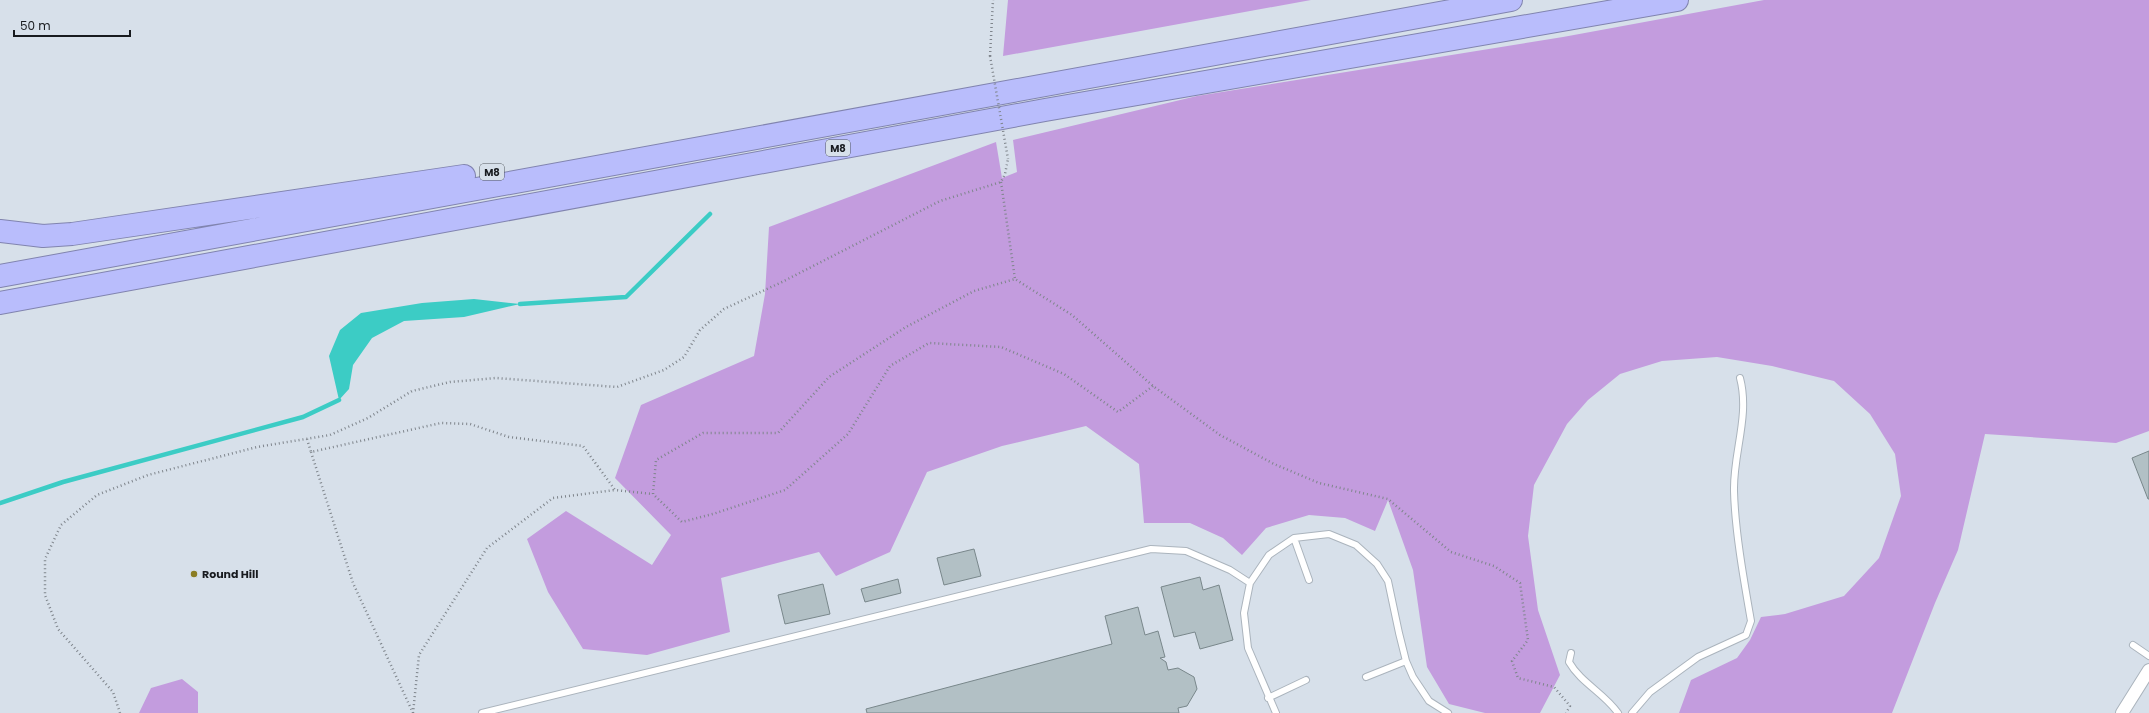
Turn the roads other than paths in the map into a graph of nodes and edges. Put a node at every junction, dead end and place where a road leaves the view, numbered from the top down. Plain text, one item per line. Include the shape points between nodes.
1 (1511, 0) edge
2 (1677, 0) edge
3 (982, 96) junction
4 (0, 231) edge
5 (0, 276) edge
6 (0, 303) edge
7 (1740, 378) dead end
8 (1294, 538) junction
9 (1309, 580) dead end
10 (1250, 583) junction
11 (2133, 645) dead end
12 (1570, 653) dead end
13 (2149, 656) edge
14 (1406, 661) junction
15 (2149, 670) edge
16 (1366, 676) dead end
17 (1306, 680) dead end
18 (1268, 698) junction
19 (482, 713) edge
20 (1276, 713) edge
21 (1448, 713) edge
22 (1618, 713) edge
23 (1632, 713) edge
24 (2122, 713) edge

1 - 3 highway, M8
2 - 6 highway, M8 via 1029,113
3 - 4 highway, M8 via 404,186 72,234 43,236
3 - 5 highway, M8
7 - 23 lane via 1743,410 1734,490 1751,621 1746,635 1698,657 1650,692
8 - 9 lane
8 - 10 lane via 1270,555
8 - 14 lane via 1329,534 1356,546 1377,564 1388,581
10 - 18 lane via 1244,613 1248,648
10 - 19 lane via 1230,570 1186,551 1151,549
11 - 13 lane
12 - 22 lane via 1569,662 1576,674
14 - 16 lane
14 - 21 lane via 1429,701
15 - 24 street
17 - 18 lane
18 - 20 lane

